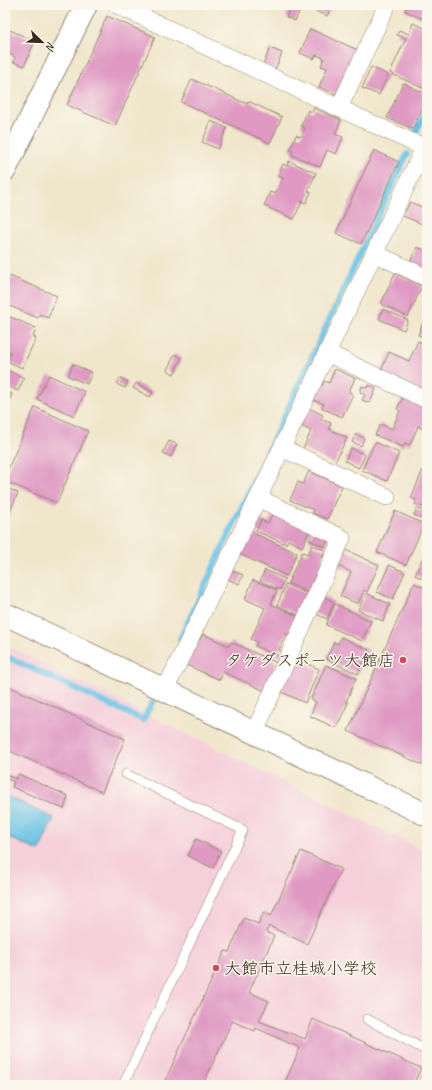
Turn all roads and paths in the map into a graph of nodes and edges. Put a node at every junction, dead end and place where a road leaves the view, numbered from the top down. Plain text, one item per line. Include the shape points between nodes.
1 (86, 5) edge
2 (117, 5) edge
3 (387, 5) edge
4 (339, 108) junction
5 (426, 146) edge
6 (5, 170) edge
7 (374, 253) junction
8 (427, 278) edge
9 (327, 353) junction
10 (422, 398) dead end
11 (282, 448) junction
12 (388, 497) dead end
13 (258, 498) junction
14 (7, 619) edge
15 (165, 690) junction
16 (254, 733) junction
17 (126, 774) dead end
18 (427, 815) edge
19 (367, 1019) dead end
20 (427, 1051) edge
21 (427, 1074) edge
22 (123, 1085) edge
23 (422, 1085) edge

1 - 6 street
2 - 4 street
3 - 4 street
4 - 5 street
5 - 7 street
7 - 8 street
7 - 9 street
9 - 10 street
9 - 11 street
11 - 12 street
11 - 13 street
13 - 15 street
13 - 16 street via 342,538
14 - 15 street
15 - 16 street
16 - 18 street
17 - 22 lane via 243,830
19 - 20 lane
21 - 23 lane

